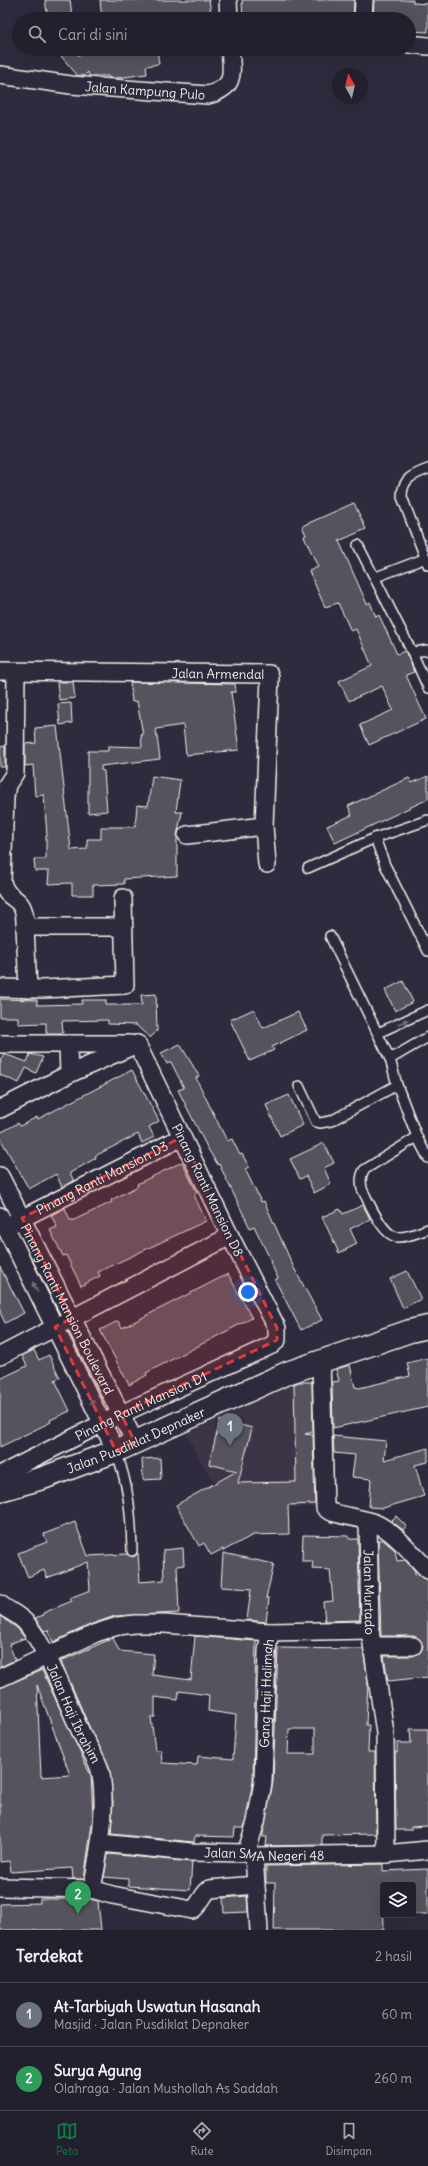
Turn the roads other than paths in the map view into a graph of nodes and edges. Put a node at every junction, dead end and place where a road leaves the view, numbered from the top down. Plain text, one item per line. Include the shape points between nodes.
1 (228, 0) edge
2 (364, 0) edge
3 (229, 12) edge
4 (363, 12) edge
5 (416, 45) edge
6 (428, 46) edge
7 (231, 56) edge
8 (0, 75) edge
9 (428, 469) edge
10 (358, 545) dead end
11 (427, 561) edge
12 (376, 577) junction
13 (428, 650) edge
14 (412, 652) junction
15 (8, 671) edge
16 (428, 688) edge
17 (428, 820) edge
18 (264, 826) junction
19 (187, 835) dead end
20 (375, 838) junction
21 (267, 864) dead end
22 (308, 868) dead end
23 (123, 898) dead end
24 (25, 927) junction
25 (123, 927) junction
26 (330, 936) dead end
27 (428, 951) edge
28 (0, 988) edge
29 (28, 989) junction
30 (428, 1010) edge
31 (378, 1033) junction
32 (428, 1037) edge
33 (0, 1044) edge
34 (68, 1044) junction
35 (137, 1044) junction
36 (390, 1059) junction
37 (69, 1074) junction
38 (397, 1085) junction
39 (299, 1086) dead end
40 (0, 1108) edge
41 (182, 1137) junction
42 (417, 1137) junction
43 (428, 1158) edge
44 (0, 1176) edge
45 (22, 1218) junction
46 (2, 1224) edge
47 (428, 1229) edge
48 (230, 1236) junction
49 (72, 1318) junction
50 (55, 1327) junction
51 (428, 1327) edge
52 (278, 1336) joint
53 (0, 1356) edge
54 (321, 1362) junction
55 (121, 1414) junction
56 (102, 1423) junction
57 (136, 1442) junction
58 (116, 1451) junction
59 (0, 1475) edge
60 (0, 1490) edge
61 (368, 1520) junction
62 (132, 1551) dead end
63 (428, 1570) edge
64 (0, 1604) edge
65 (270, 1632) junction
66 (372, 1638) junction
67 (413, 1646) dead end
68 (47, 1656) junction
69 (0, 1678) edge
70 (101, 1843) junction
71 (428, 1850) edge
72 (250, 1854) junction
73 (386, 1854) junction
74 (255, 1885) junction
75 (0, 1887) edge
76 (92, 1889) junction
77 (259, 1930) edge

1 - 3 street
2 - 4 street
5 - 6 street
7 - 8 street, Jalan Kampung Pulo via 232,75 229,83 224,89 208,95 71,85
9 - 11 lane via 408,479 402,487 402,497
10 - 12 lane
11 - 12 lane
12 - 14 lane
13 - 14 lane
14 - 16 lane
15 - 18 street, Jalan Armendal via 269,674
15 - 24 street via 15,773 7,786 5,797 2,882 4,890 21,902 25,913
17 - 20 lane
18 - 19 street
18 - 21 street, Jalan Armendal
20 - 22 lane
20 - 27 lane via 384,865
23 - 25 street
24 - 25 street
24 - 29 street
25 - 29 street via 125,986
26 - 31 lane
28 - 29 street
31 -> 30 lane
31 - 36 lane
32 - 36 lane
33 - 34 street
34 - 35 street
34 - 37 street
35 - 37 street
35 - 41 street, Pinang Ranti Mansion D8
36 - 38 lane
37 - 40 street
38 - 39 lane via 331,1121 320,1124 316,1122
38 - 42 lane
41 - 45 street, Pinang Ranti Mansion D3
41 - 48 street, Pinang Ranti Mansion D8
42 - 43 lane
42 - 47 lane via 364,1170 361,1183 385,1230 391,1235 406,1236
44 - 45 street, Pinang Ranti Mansion Boulevard
45 - 46 street, Pinang Ranti Mansion D3
45 - 49 street, Pinang Ranti Mansion Boulevard
50 -> 46 street, Pinang Ranti Mansion Boulevard
48 - 49 street
48 - 52 street, Pinang Ranti Mansion D8 via 277,1328
49 - 50 street
49 - 55 street, Pinang Ranti Mansion Boulevard
50 - 53 street
56 -> 50 street, Pinang Ranti Mansion Boulevard
51 - 54 street, Jalan Pusdiklat Depnaker
52 - 55 street, Pinang Ranti Mansion D1 via 272,1345
54 - 57 street, Jalan Pusdiklat Depnaker via 287,1373
54 - 61 street via 325,1508 330,1513
55 - 56 street, Pinang Ranti Mansion D1
55 - 57 street, Pinang Ranti Mansion Boulevard
56 - 58 street, Pinang Ranti Mansion Boulevard
56 - 59 street, Pinang Ranti Mansion D1
57 - 58 street, Jalan Pusdiklat Depnaker
58 - 60 street, Jalan Pusdiklat Depnaker via 43,1478
58 - 62 lane via 126,1478
61 - 63 street via 387,1532
61 - 66 street, Jalan Murtado
64 - 68 street, Jalan Haji Ibrahim via 26,1622
65 - 66 street, Gang Haji Halimah
65 - 68 street via 135,1624 96,1633
65 - 72 street, Gang Haji Halimah via 267,1651 263,1782
66 - 67 street, Gang Haji Halimah
66 - 73 street, Jalan Murtado via 385,1733
68 - 69 street
68 - 70 street, Jalan Haji Ibrahim via 101,1772
70 - 72 street, Jalan SMA Negeri 48 via 190,1852
70 - 76 street, Jalan Haji Ibrahim
71 - 73 street, Jalan SMA Negeri 48
72 - 73 street, Jalan SMA Negeri 48
72 - 74 street, Gang Haji Halimah
74 - 76 street via 210,1889 192,1910
74 - 77 street, Gang Haji Halimah
75 - 76 street

